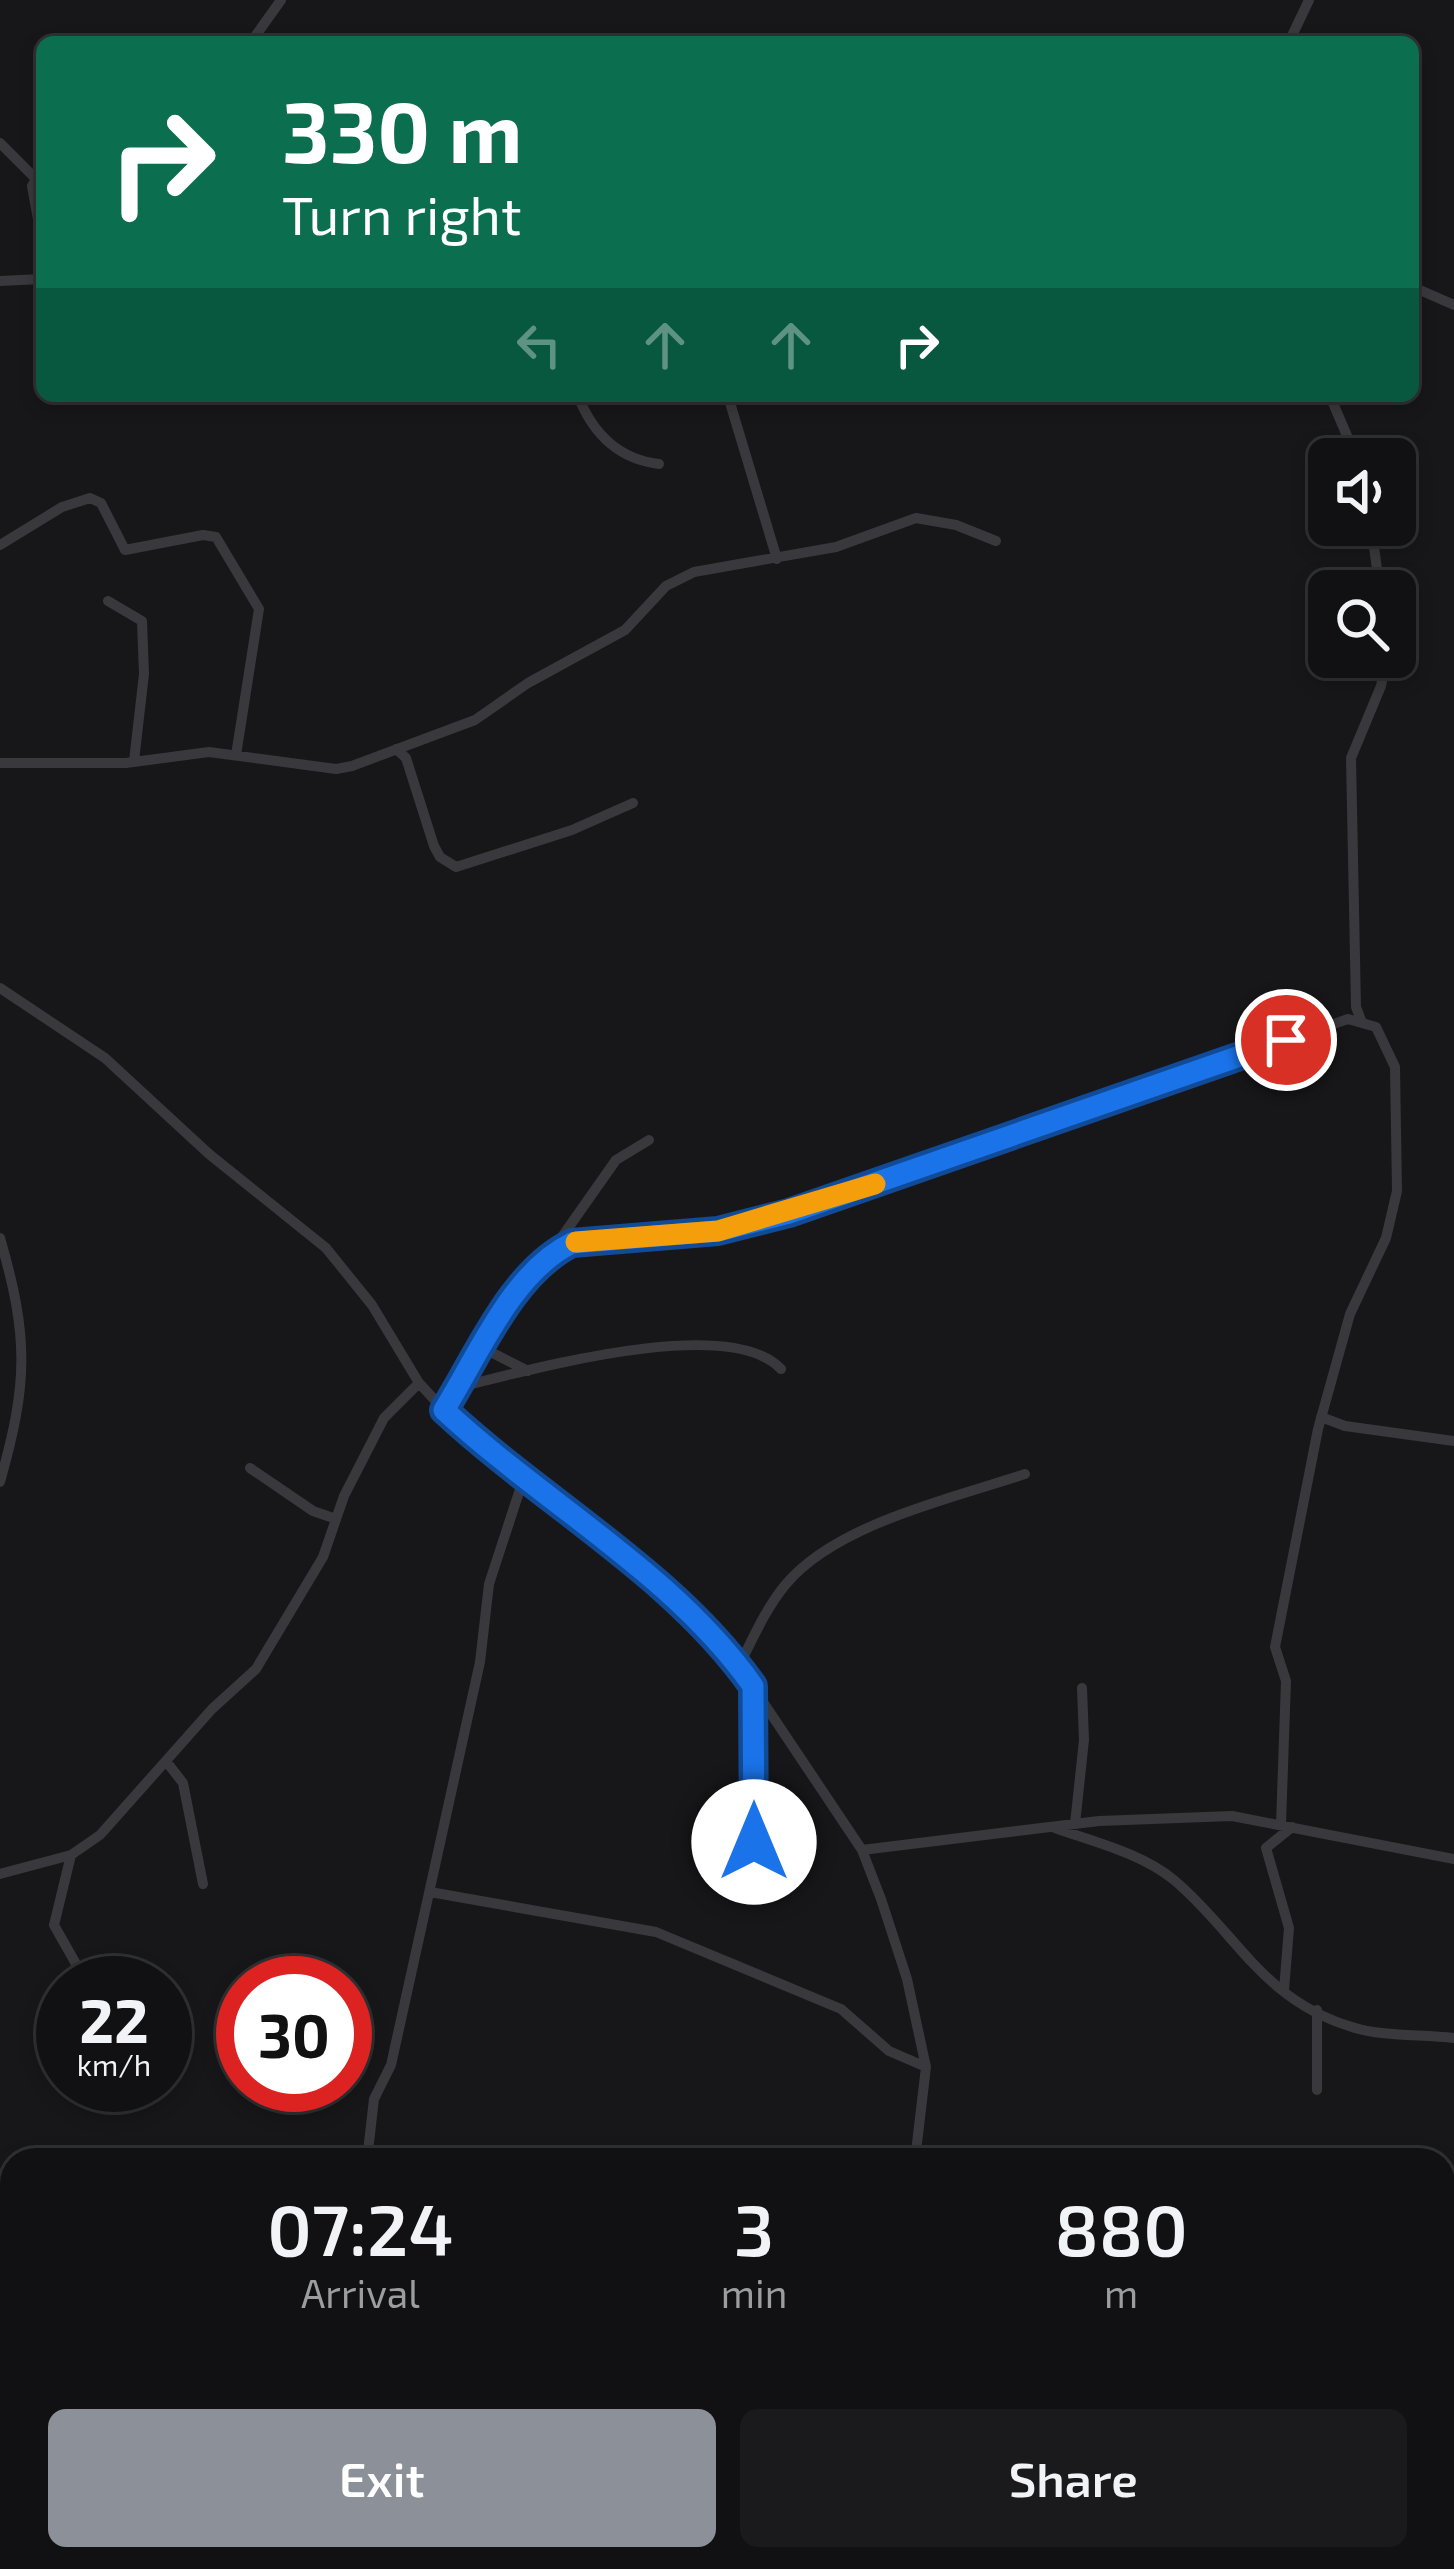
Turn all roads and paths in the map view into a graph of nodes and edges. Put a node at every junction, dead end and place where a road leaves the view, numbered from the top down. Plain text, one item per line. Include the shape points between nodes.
1 (281, 0) edge
2 (1309, 0) edge
3 (255, 36) edge
4 (1292, 36) edge
5 (0, 143) edge
6 (36, 172) edge
7 (36, 279) edge
8 (0, 280) edge
9 (1419, 289) edge
10 (1454, 305) edge
11 (581, 402) edge
12 (730, 402) edge
13 (1333, 402) edge
14 (1348, 438) edge
15 (659, 464) dead end
16 (996, 541) dead end
17 (0, 545) edge
18 (777, 559) junction
19 (108, 601) dead end
20 (1380, 678) edge
21 (396, 749) junction
22 (236, 755) junction
23 (134, 761) junction
24 (0, 764) edge
25 (633, 803) dead end
26 (0, 988) edge
27 (1361, 1020) junction
28 (649, 1141) dead end
29 (0, 1238) edge
30 (550, 1253) junction
31 (483, 1348) junction
32 (781, 1369) dead end
33 (528, 1370) junction
34 (419, 1383) junction
35 (459, 1387) junction
36 (444, 1410) junction
37 (1321, 1417) junction
38 (1454, 1441) edge
39 (250, 1468) dead end
40 (1024, 1474) dead end
41 (523, 1480) junction
42 (0, 1483) edge
43 (336, 1519) junction
44 (739, 1666) junction
45 (753, 1686) junction
46 (1082, 1688) dead end
47 (166, 1761) junction
48 (1075, 1824) junction
49 (1287, 1825) junction
50 (1052, 1826) junction
51 (754, 1842) dead end
52 (862, 1850) junction
53 (70, 1855) junction
54 (1454, 1859) edge
55 (0, 1874) edge
56 (203, 1884) dead end
57 (430, 1892) junction
58 (72, 1956) edge
59 (1284, 1990) junction
60 (1317, 2010) junction
61 (1454, 2038) edge
62 (926, 2067) junction
63 (1317, 2090) dead end
64 (369, 2148) edge
65 (916, 2148) edge

1 - 3 street
2 - 4 street
5 - 6 street
7 - 8 street
9 - 10 street
11 - 15 street via 625,457
12 - 18 street
13 - 14 street
16 - 18 street via 916,518 879,536
17 - 22 street via 90,498 104,508 125,550 216,537 259,609
18 - 21 street via 678,578 625,630 475,720
19 - 23 street via 142,621
20 - 27 street via 1352,758
21 - 22 street via 336,769
21 - 25 street via 440,857 456,867
22 - 23 street
23 - 24 street
26 - 34 street via 105,1058 326,1248
27 - 30 street via 789,1213 718,1231 590,1240
27 - 37 street via 1376,1027 1395,1067 1397,1191
28 - 30 street via 616,1160
29 - 42 street via 24,1361 22,1403
30 - 31 street
31 - 33 street
31 - 35 street
32 - 33 street via 758,1353 673,1347
33 - 35 street
34 - 36 street
34 - 43 street via 384,1418
35 - 36 street
36 - 41 street
37 - 38 street
37 - 49 street via 1275,1647 1286,1682
39 - 43 street
40 - 44 street via 898,1516 808,1564 786,1584
41 - 44 street via 699,1618
41 - 57 street via 490,1584
43 - 47 street via 271,1652
44 - 45 street
45 - 51 street
45 - 52 street
46 - 48 street
47 - 53 street via 100,1835
47 - 56 street via 183,1784
48 - 49 street via 1232,1816
48 - 50 street
49 - 54 street
49 - 59 street via 1266,1848 1288,1928
50 - 52 street
50 - 59 street via 1174,1880 1240,1955
52 - 62 street via 907,1979
53 - 55 street
53 - 58 street via 54,1925
57 - 62 street via 656,1932 841,2009 890,2051
57 - 64 street via 391,2065 374,2099
59 - 60 street
60 - 61 street via 1354,2028
60 - 63 street
62 - 65 street

